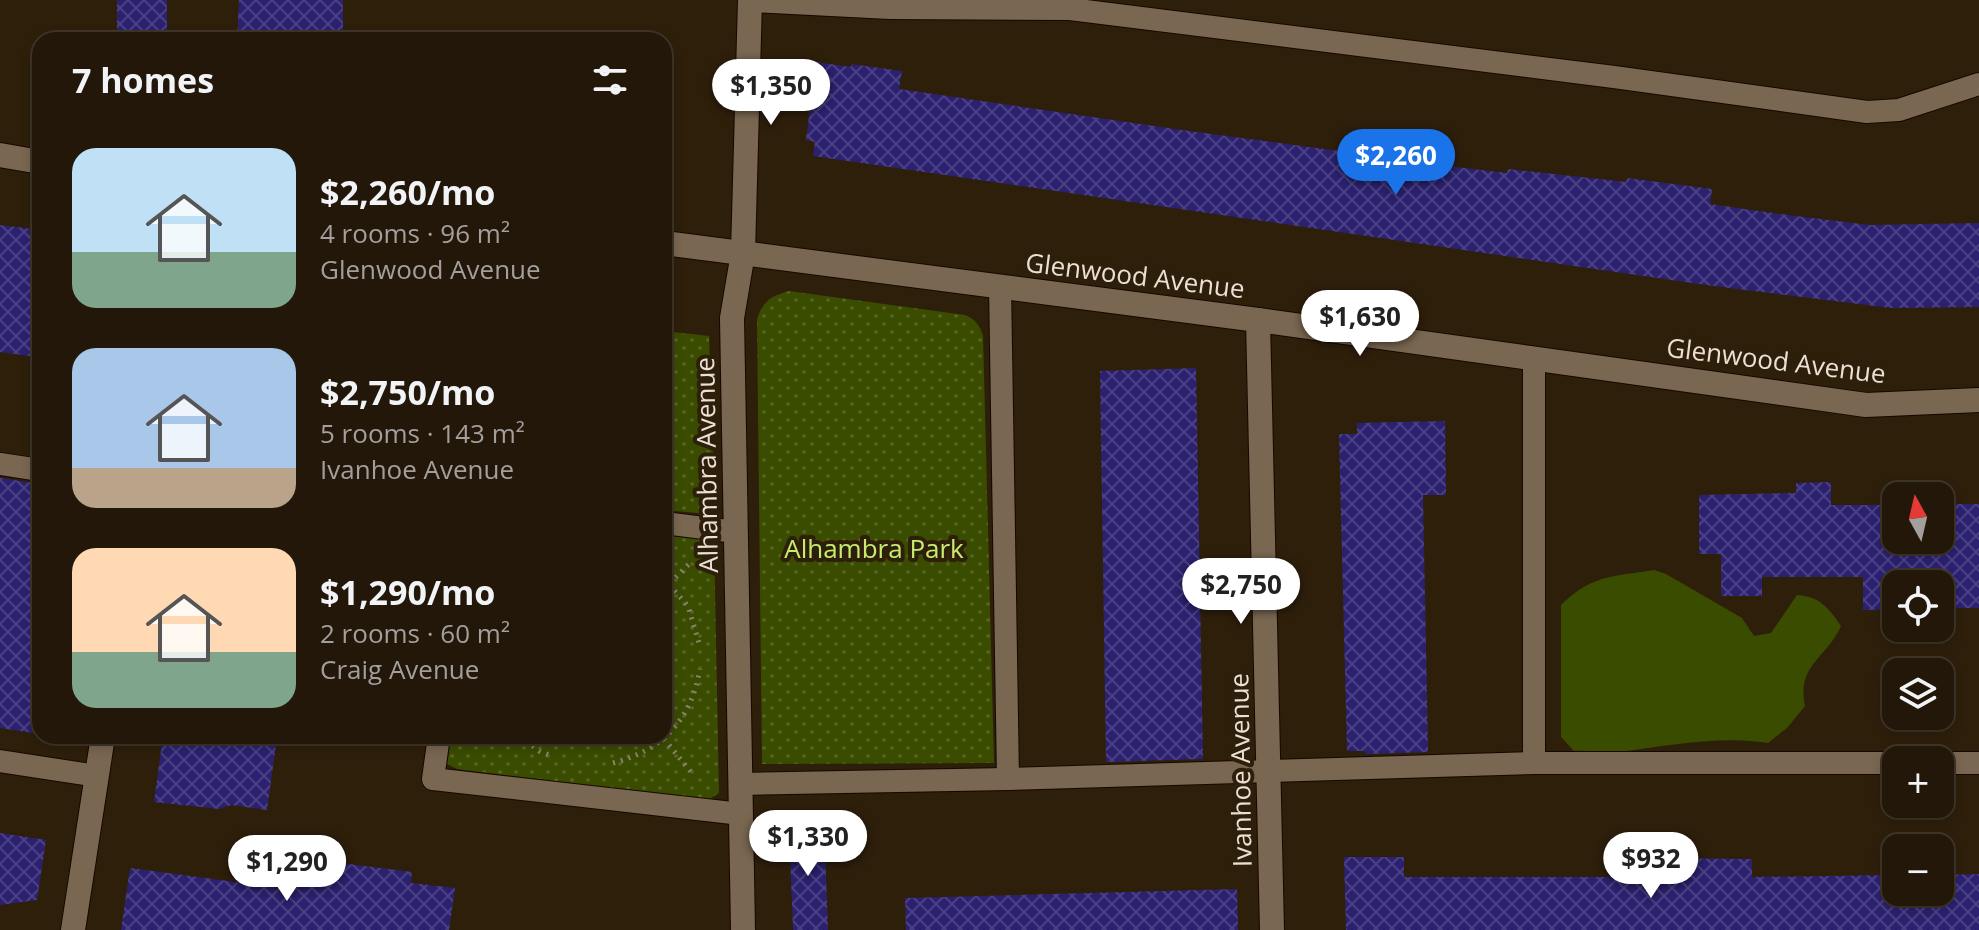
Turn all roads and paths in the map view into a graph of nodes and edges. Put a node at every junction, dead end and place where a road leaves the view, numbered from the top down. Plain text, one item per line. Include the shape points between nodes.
1 (750, 0) edge
2 (1979, 84) edge
3 (0, 155) edge
4 (32, 161) edge
5 (672, 244) edge
6 (743, 253) junction
7 (1000, 286) junction
8 (1258, 320) junction
9 (1534, 358) junction
10 (1979, 400) edge
11 (0, 464) edge
12 (32, 469) edge
13 (672, 524) edge
14 (736, 532) junction
15 (672, 588) edge
16 (700, 648) dead end
17 (701, 663) dead end
18 (672, 730) edge
19 (102, 744) edge
20 (438, 744) edge
21 (530, 744) edge
22 (656, 744) edge
23 (560, 760) dead end
24 (0, 761) edge
25 (1534, 763) junction
26 (1882, 763) edge
27 (1954, 763) edge
28 (1979, 763) edge
29 (603, 765) dead end
30 (1269, 771) junction
31 (97, 776) junction
32 (1008, 779) junction
33 (740, 784) junction
34 (741, 814) junction
35 (73, 930) edge
36 (743, 930) edge
37 (1272, 930) edge

1 - 2 lane via 890,8 1070,9 1867,112 1899,110
1 - 6 street, Alhambra Avenue
3 - 4 street
5 - 6 street, Glenwood Avenue
6 - 7 street, Glenwood Avenue
6 - 14 street, Alhambra Avenue via 732,318
7 - 8 street, Glenwood Avenue
7 - 32 lane
8 - 9 street, Glenwood Avenue
8 - 30 street, Ivanhoe Avenue
9 - 10 street, Glenwood Avenue via 1866,405
9 - 25 lane
11 - 12 lane
13 - 14 lane
14 - 33 street, Alhambra Avenue
15 - 16 path via 688,606
17 - 18 path via 696,691
19 - 31 street
20 - 34 lane via 433,779
21 - 23 path
22 - 29 path via 636,757
24 - 31 lane
25 - 26 lane
25 - 30 lane
27 - 28 lane
30 - 32 lane
30 - 37 street, Ivanhoe Avenue
31 - 35 street
32 - 33 lane
33 - 34 street, Alhambra Avenue
34 - 36 street, Alhambra Avenue

